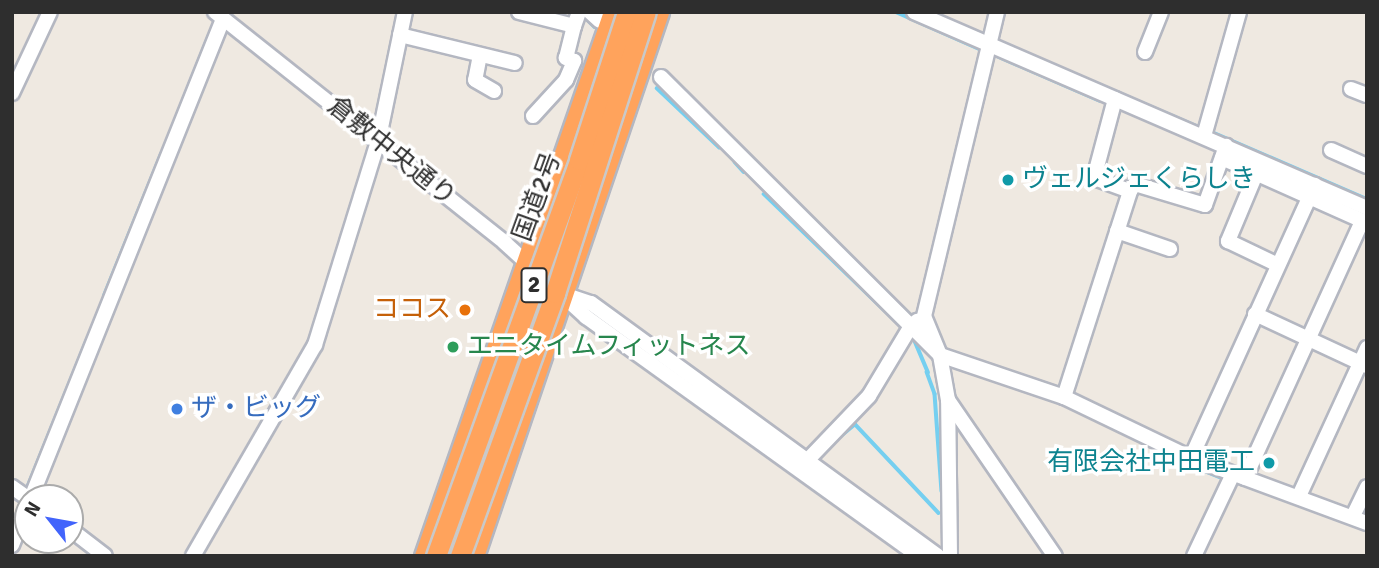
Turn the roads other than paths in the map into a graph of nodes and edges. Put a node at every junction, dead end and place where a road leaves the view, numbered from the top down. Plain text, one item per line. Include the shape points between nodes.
1 (50, 12) edge
2 (405, 12) edge
3 (519, 12) edge
4 (626, 12) edge
5 (646, 12) edge
6 (659, 12) edge
7 (914, 12) edge
8 (997, 12) edge
9 (1161, 12) edge
10 (1239, 12) edge
11 (217, 14) edge
12 (601, 15) edge
13 (577, 17) edge
14 (400, 35) junction
15 (990, 45) junction
16 (1145, 52) dead end
17 (480, 54) junction
18 (515, 63) dead end
19 (661, 77) dead end
20 (1351, 89) dead end
21 (494, 91) dead end
22 (12, 93) edge
23 (1367, 95) edge
24 (1113, 103) junction
25 (533, 116) dead end
26 (1204, 136) junction
27 (378, 142) junction
28 (1331, 150) dead end
29 (1224, 152) junction
30 (1367, 166) edge
31 (1256, 174) junction
32 (1130, 191) junction
33 (1312, 191) junction
34 (1365, 217) edge
35 (1117, 231) junction
36 (1170, 249) dead end
37 (529, 263) junction
38 (1278, 265) junction
39 (565, 294) junction
40 (1255, 314) junction
41 (924, 316) junction
42 (911, 326) junction
43 (1308, 339) junction
44 (1367, 348) edge
45 (940, 355) junction
46 (1363, 364) edge
47 (1064, 397) junction
48 (948, 400) junction
49 (1191, 458) junction
50 (803, 465) junction
51 (1239, 476) junction
52 (26, 484) edge
53 (1367, 487) edge
54 (1299, 496) junction
55 (1360, 519) edge
56 (84, 540) edge
57 (105, 556) edge
58 (193, 556) edge
59 (424, 556) edge
60 (436, 556) edge
61 (460, 556) edge
62 (474, 556) edge
63 (918, 556) edge
64 (938, 556) edge
65 (950, 556) edge
66 (1055, 556) edge
67 (1194, 556) edge

1 - 22 street
2 - 14 street
3 - 13 street
4 - 60 highway, 国道2号 / 2, bridge via 579,160
5 - 61 highway, 国道2号 / 2, bridge via 555,293
6 - 39 highway
7 - 15 street
8 - 15 street
9 - 16 street
10 - 26 street
11 - 27 street, 倉敷中央通り
11 - 52 street
12 - 37 highway
13 - 25 street via 566,58 574,61 566,80
14 - 17 street
14 - 27 street
15 - 24 street
15 - 41 street
17 - 18 street
17 - 21 street via 475,80
19 - 42 street
20 - 23 street
24 - 26 street
24 - 32 street via 1094,178
26 - 29 street
27 - 37 street, 倉敷中央通り
27 - 58 street via 315,345
28 - 30 street
29 - 31 street
29 - 32 street via 1205,205 1135,184
29 - 33 street
31 - 33 street
31 - 38 street via 1228,241
32 - 35 street
33 - 34 street
33 - 38 street
34 - 43 street
35 - 36 street
35 - 47 street
37 - 39 street, 倉敷中央通り
37 - 59 highway
38 - 40 street
39 - 50 street, 倉敷中央通り via 586,317
39 - 62 highway
40 - 43 street
40 - 49 street
41 - 42 street
41 - 45 street
42 - 45 street
42 - 50 street via 869,396
43 - 46 street
43 - 51 street
44 - 46 street
45 - 47 street
45 - 48 street
46 - 54 street
47 - 49 street
48 - 65 street
48 - 66 street
49 - 51 street
50 - 63 street
50 - 64 street
51 - 54 street
51 - 67 street
53 - 55 street
54 - 55 street
56 - 57 street

